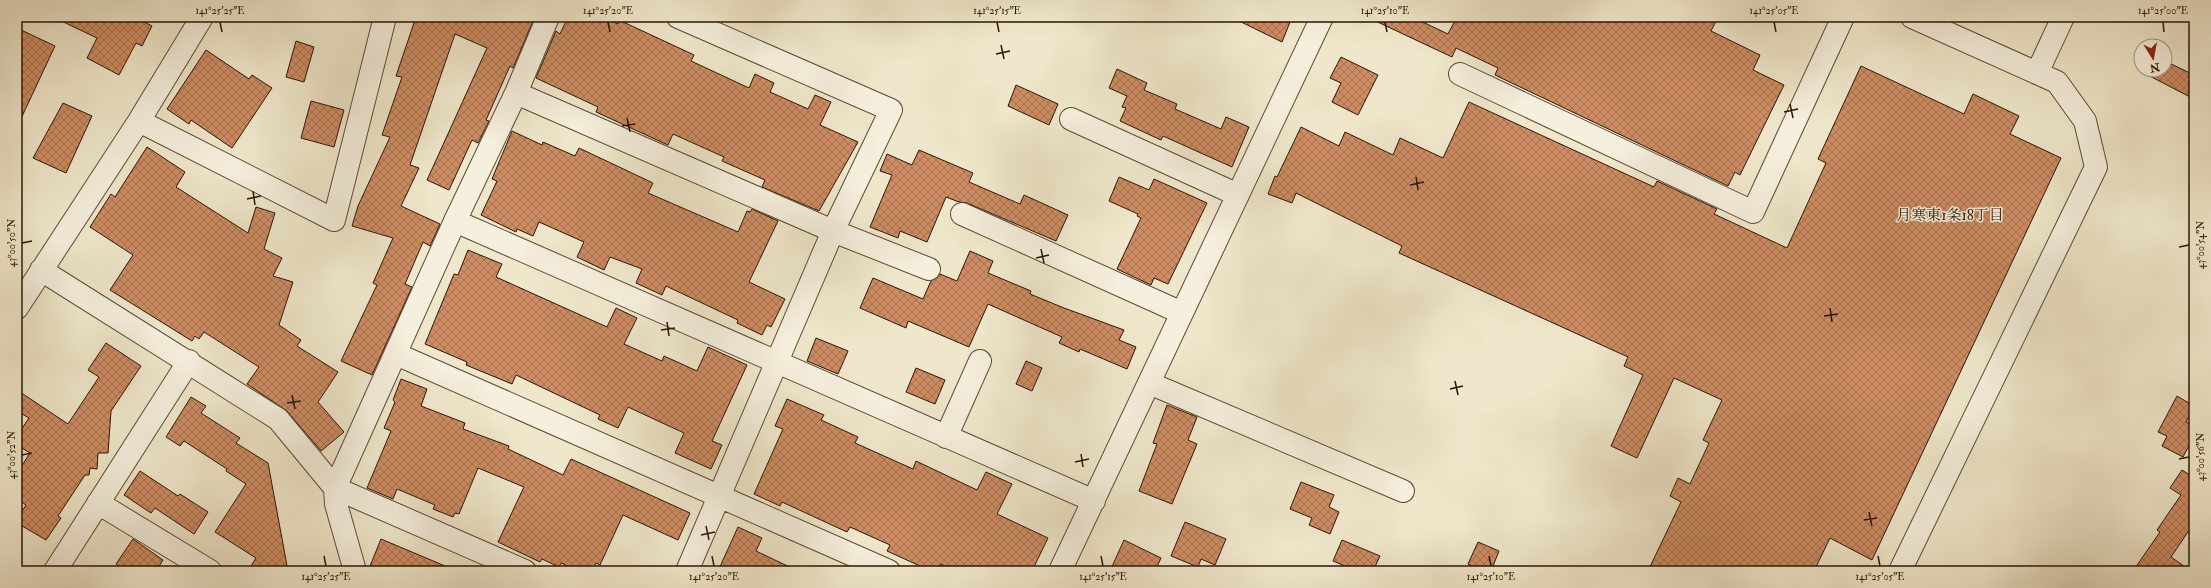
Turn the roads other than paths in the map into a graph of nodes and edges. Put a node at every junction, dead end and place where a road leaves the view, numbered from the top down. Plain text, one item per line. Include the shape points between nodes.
1 (202, 17) edge
2 (385, 17) edge
3 (548, 17) edge
4 (678, 17) edge
5 (1322, 17) edge
6 (1842, 17) edge
7 (1912, 17) edge
8 (2063, 17) edge
9 (2037, 73) junction
10 (1460, 74) dead end
11 (516, 93) junction
12 (1071, 119) dead end
13 (139, 121) junction
14 (1238, 194) junction
15 (962, 214) dead end
16 (456, 221) junction
17 (832, 231) junction
18 (41, 270) junction
19 (929, 270) dead end
20 (17, 308) edge
21 (1182, 313) junction
22 (396, 354) junction
23 (980, 361) dead end
24 (189, 362) junction
25 (775, 363) junction
26 (1149, 383) junction
27 (946, 437) junction
28 (335, 488) junction
29 (1403, 491) dead end
30 (719, 495) junction
31 (1094, 501) junction
32 (98, 503) junction
33 (1068, 568) edge
34 (54, 571) edge
35 (210, 571) edge
36 (355, 571) edge
37 (525, 571) edge
38 (687, 571) edge
39 (889, 571) edge
40 (1900, 571) edge

1 - 13 street
2 - 13 street via 334,220
3 - 11 street
4 - 17 street via 891,110
5 - 14 street
6 - 10 street via 1753,212
7 - 9 street
8 - 9 street
9 - 40 street via 2057,82 2085,121 2096,167
11 - 16 street
11 - 17 street
12 - 14 street
13 - 18 street
14 - 21 street
15 - 21 street
16 - 22 street
16 - 25 street
17 - 19 street
17 - 25 street
18 - 20 street
18 - 24 street
21 - 26 street
22 - 28 street
22 - 30 street
23 - 27 street
24 - 28 street via 278,419
24 - 32 street
25 - 27 street
25 - 30 street
26 - 29 street
26 - 31 street
27 - 31 street
28 - 36 street via 336,504
28 - 37 street
30 - 38 street
30 - 39 street
31 - 33 street
32 - 34 street
32 - 35 street

